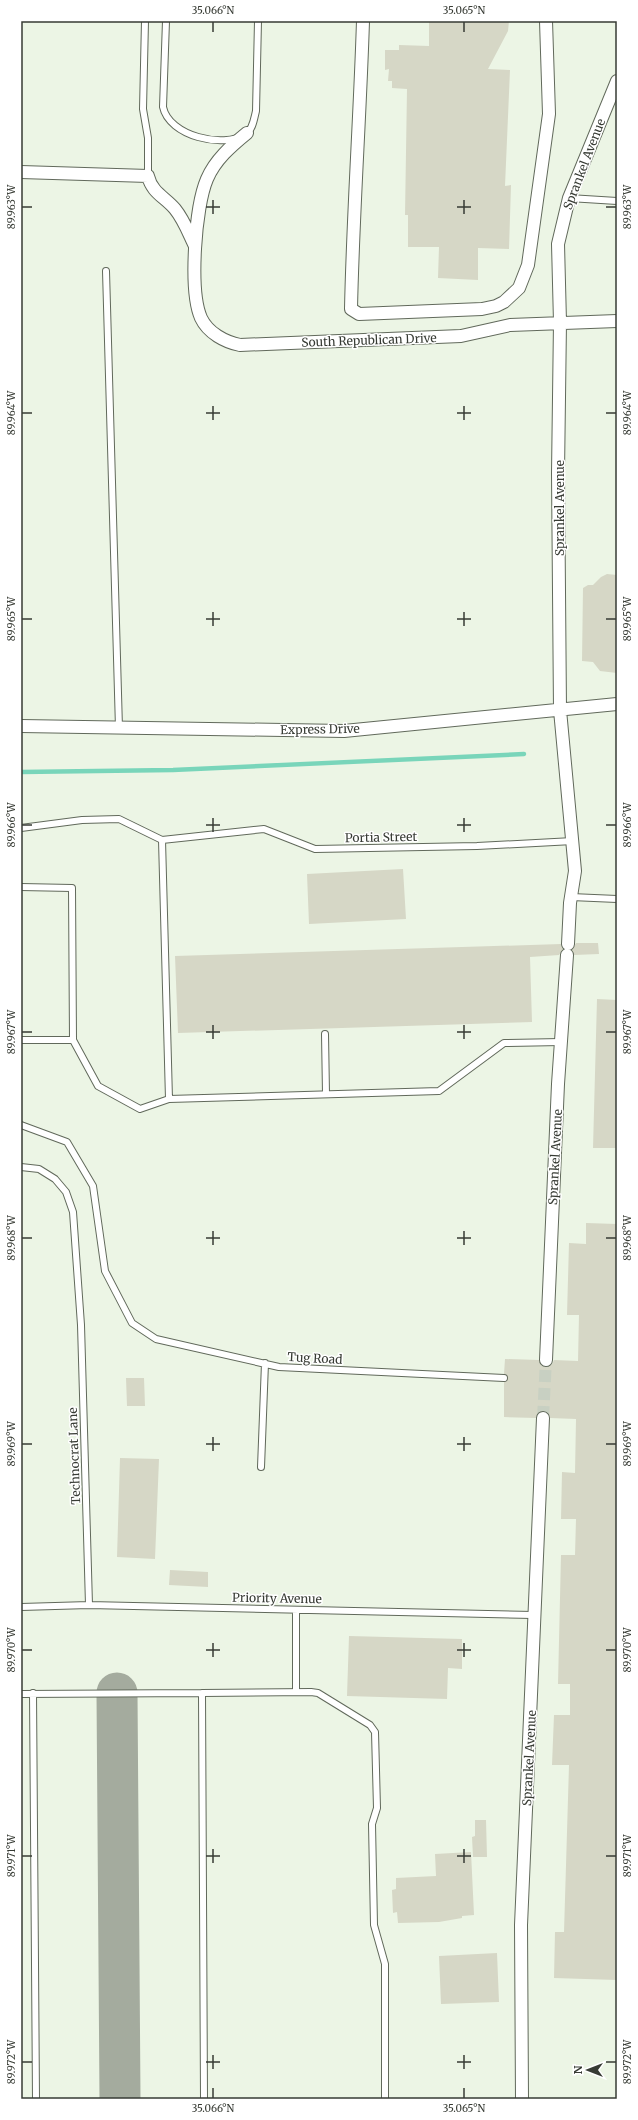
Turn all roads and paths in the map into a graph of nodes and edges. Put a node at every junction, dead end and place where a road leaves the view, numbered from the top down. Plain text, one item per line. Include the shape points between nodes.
1 (145, 21) edge
2 (166, 21) edge
3 (258, 21) edge
4 (363, 21) edge
5 (546, 21) edge
6 (617, 81) edge
7 (247, 133) junction
8 (21, 172) edge
9 (148, 176) junction
10 (569, 198) junction
11 (617, 201) edge
12 (195, 247) junction
13 (106, 271) dead end
14 (617, 321) edge
15 (560, 322) junction
16 (617, 704) edge
17 (560, 710) junction
18 (21, 726) edge
19 (119, 728) junction
20 (21, 828) edge
21 (162, 840) junction
22 (573, 841) junction
23 (21, 887) edge
24 (571, 897) junction
25 (617, 899) edge
26 (325, 1034) dead end
27 (21, 1040) edge
28 (73, 1040) junction
29 (561, 1042) junction
30 (326, 1094) junction
31 (169, 1099) junction
32 (21, 1125) edge
33 (21, 1167) edge
34 (546, 1360) tunnel mouth
35 (265, 1363) junction
36 (504, 1378) dead end
37 (543, 1418) tunnel mouth
38 (261, 1467) dead end
39 (89, 1605) junction
40 (21, 1607) edge
41 (296, 1610) junction
42 (534, 1615) junction
43 (296, 1692) junction
44 (33, 1693) junction
45 (202, 1693) junction
46 (21, 1694) edge
47 (36, 2099) edge
48 (204, 2099) edge
49 (385, 2099) edge
50 (522, 2099) edge

1 - 9 lane via 143,109 148,138
2 - 7 lane via 163,107 165,114 183,131 206,139 233,139
3 - 7 lane via 256,111 254,123
4 - 5 street via 359,140 355,165 351,310 359,314 482,309 504,302 519,288 528,265 549,114
6 - 10 street, Sprankel Avenue
7 - 12 street, South Republican Drive via 224,154 207,178 201,194
8 - 9 street
9 - 12 street via 155,191 176,210
10 - 11 lane
10 - 15 street, Sprankel Avenue via 558,244
12 - 15 street, South Republican Drive via 196,301 201,319 225,342 240,345 460,336 510,325
13 - 19 lane
14 - 15 street, South Republican Drive
15 - 17 street, Sprankel Avenue
16 - 17 street, Express Drive
17 - 19 street, Express Drive via 344,731
17 - 22 street, Sprankel Avenue
18 - 19 street, Express Drive
20 - 21 lane via 82,820 119,819
21 - 22 lane, Portia Street via 264,829 315,849 477,846
21 - 31 lane
22 - 24 street, Sprankel Avenue via 575,871
23 - 28 lane via 72,888
24 - 25 lane
24 - 29 street, Sprankel Avenue
26 - 30 lane
27 - 28 lane
28 - 31 lane via 98,1086 140,1109
29 - 30 lane via 504,1043 439,1091
29 - 34 street, Sprankel Avenue
30 - 31 lane
32 - 35 lane, Tug Road via 66,1142 93,1186 105,1271 132,1323 156,1339
33 - 39 lane, Technocrat Lane via 39,1169 55,1179 66,1192 73,1212 80,1306
35 - 36 lane, Tug Road via 300,1370
35 - 38 lane
37 - 42 street, Sprankel Avenue
39 - 40 lane, Priority Avenue
39 - 41 lane, Priority Avenue
41 - 42 lane, Priority Avenue
41 - 43 lane
42 - 50 street, Sprankel Avenue via 521,1925
43 - 45 lane
43 - 49 lane via 318,1693 370,1725 375,1732 377,1808 372,1824 374,1925 385,1964
44 - 45 lane
44 - 46 lane
44 - 47 lane
45 - 48 lane

